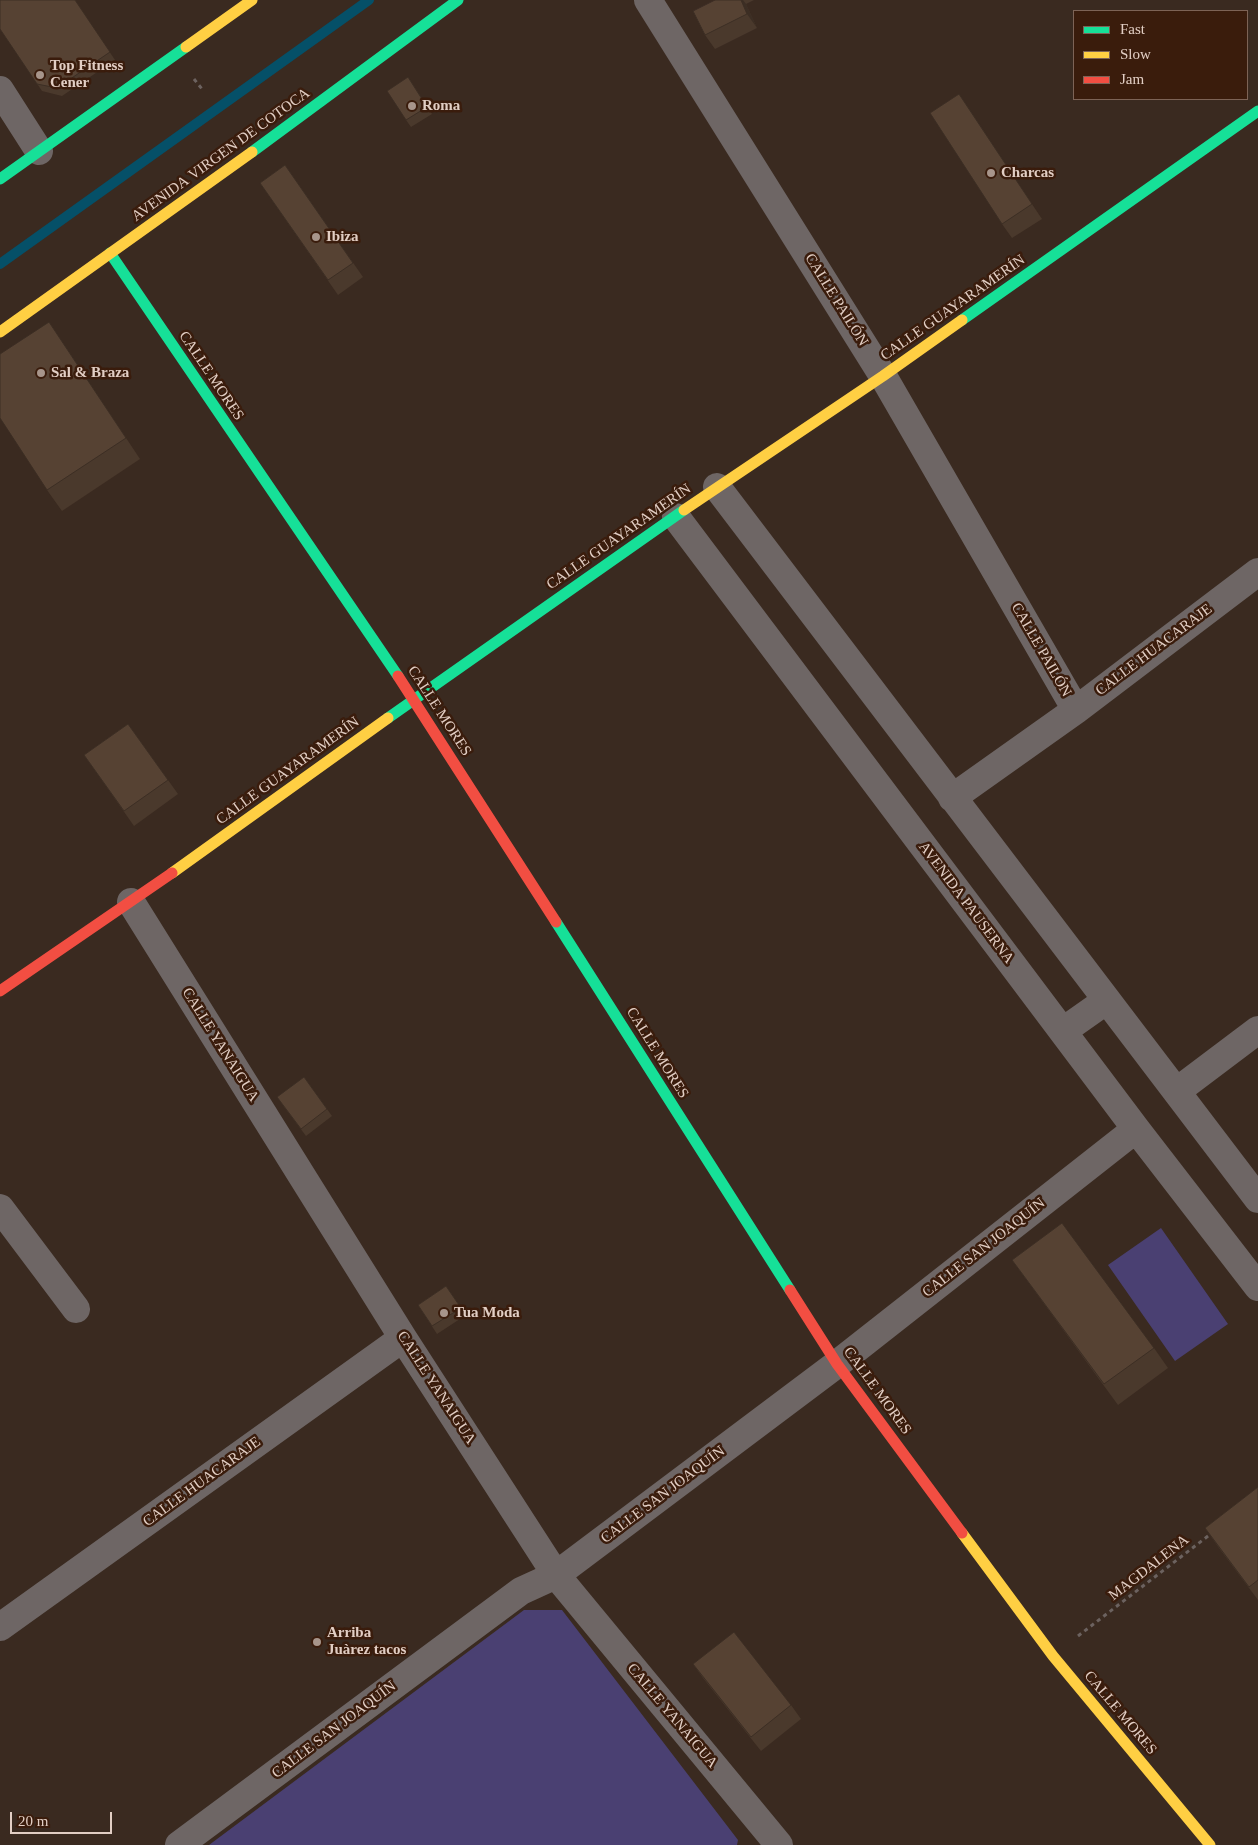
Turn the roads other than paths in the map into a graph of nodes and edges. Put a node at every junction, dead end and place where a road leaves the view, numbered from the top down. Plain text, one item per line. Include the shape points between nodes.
1 (252, 0) edge
2 (458, 0) edge
3 (648, 0) edge
4 (0, 90) edge
5 (1258, 111) edge
6 (39, 151) junction
7 (0, 179) edge
8 (110, 253) junction
9 (0, 332) edge
10 (883, 376) junction
11 (717, 487) junction
12 (676, 517) junction
13 (1258, 572) edge
14 (414, 699) junction
15 (1076, 710) junction
16 (952, 798) junction
17 (131, 902) junction
18 (0, 991) edge
19 (1107, 1000) junction
20 (1258, 1030) edge
21 (1063, 1031) junction
22 (1177, 1091) junction
23 (1136, 1129) junction
24 (1258, 1199) edge
25 (0, 1208) edge
26 (1258, 1287) edge
27 (76, 1309) dead end
28 (403, 1338) junction
29 (836, 1364) junction
30 (556, 1575) junction
31 (0, 1627) edge
32 (179, 1845) edge
33 (779, 1845) edge
34 (1210, 1845) edge

1 - 6 street
2 - 8 street, AVENIDA VIRGEN DE COTOCA
3 - 10 street, CALLE PAILÓN
4 - 6 street
5 - 10 street, CALLE GUAYARAMERÍN
6 - 7 street
8 - 9 street, AVENIDA VIRGEN DE COTOCA
8 - 14 street, CALLE MORES
10 - 11 street, CALLE GUAYARAMERÍN
10 - 15 street, CALLE PAILÓN
11 - 12 street, CALLE GUAYARAMERÍN
11 - 16 street
12 - 14 street, CALLE GUAYARAMERÍN
12 - 21 street, AVENIDA PAUSERNA
13 - 15 street, CALLE HUACARAJE
14 - 17 street, CALLE GUAYARAMERÍN
14 - 29 street, CALLE MORES
15 - 16 street, CALLE HUACARAJE
16 - 19 street
17 - 18 street, CALLE GUAYARAMERÍN
17 - 28 street, CALLE YANAIGUA
19 - 21 street
19 - 22 street
20 - 22 street
21 - 23 street, AVENIDA PAUSERNA
22 - 24 street
23 - 26 street, AVENIDA PAUSERNA
23 - 29 street, CALLE SAN JOAQUÍN
25 - 27 street
28 - 30 street, CALLE YANAIGUA
28 - 31 street, CALLE HUACARAJE
29 - 30 street, CALLE SAN JOAQUÍN
29 - 34 street, CALLE MORES via 1053,1656
30 - 32 street, CALLE SAN JOAQUÍN via 521,1591
30 - 33 street, CALLE YANAIGUA

